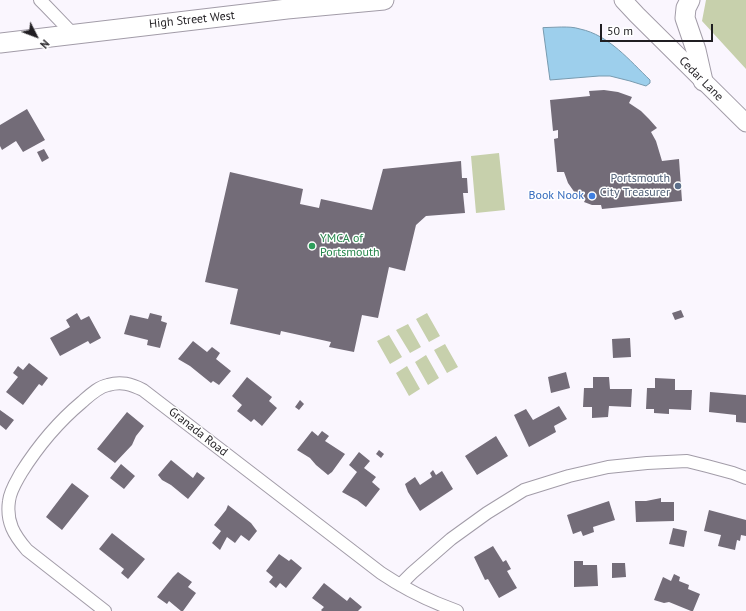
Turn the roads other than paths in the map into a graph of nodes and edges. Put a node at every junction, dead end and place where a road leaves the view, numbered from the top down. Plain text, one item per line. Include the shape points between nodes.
1 (40, 0) edge
2 (384, 0) edge
3 (623, 0) edge
4 (690, 0) edge
5 (73, 34) junction
6 (0, 43) edge
7 (703, 81) junction
8 (746, 123) edge
9 (746, 478) edge
10 (400, 586) junction
11 (105, 611) edge
12 (457, 611) edge

1 - 5 street
2 - 5 main road, High Street West
3 - 7 main road, Cedar Lane
4 - 7 main road via 685,18
5 - 6 main road, High Street West
7 - 8 main road, Cedar Lane
9 - 10 street via 687,461 647,463 608,467 524,490 451,539
10 - 11 street, Granada Road via 143,390 119,383 96,390 69,413 47,437 13,486 8,514 18,540 27,550
10 - 12 street, Granada Road

